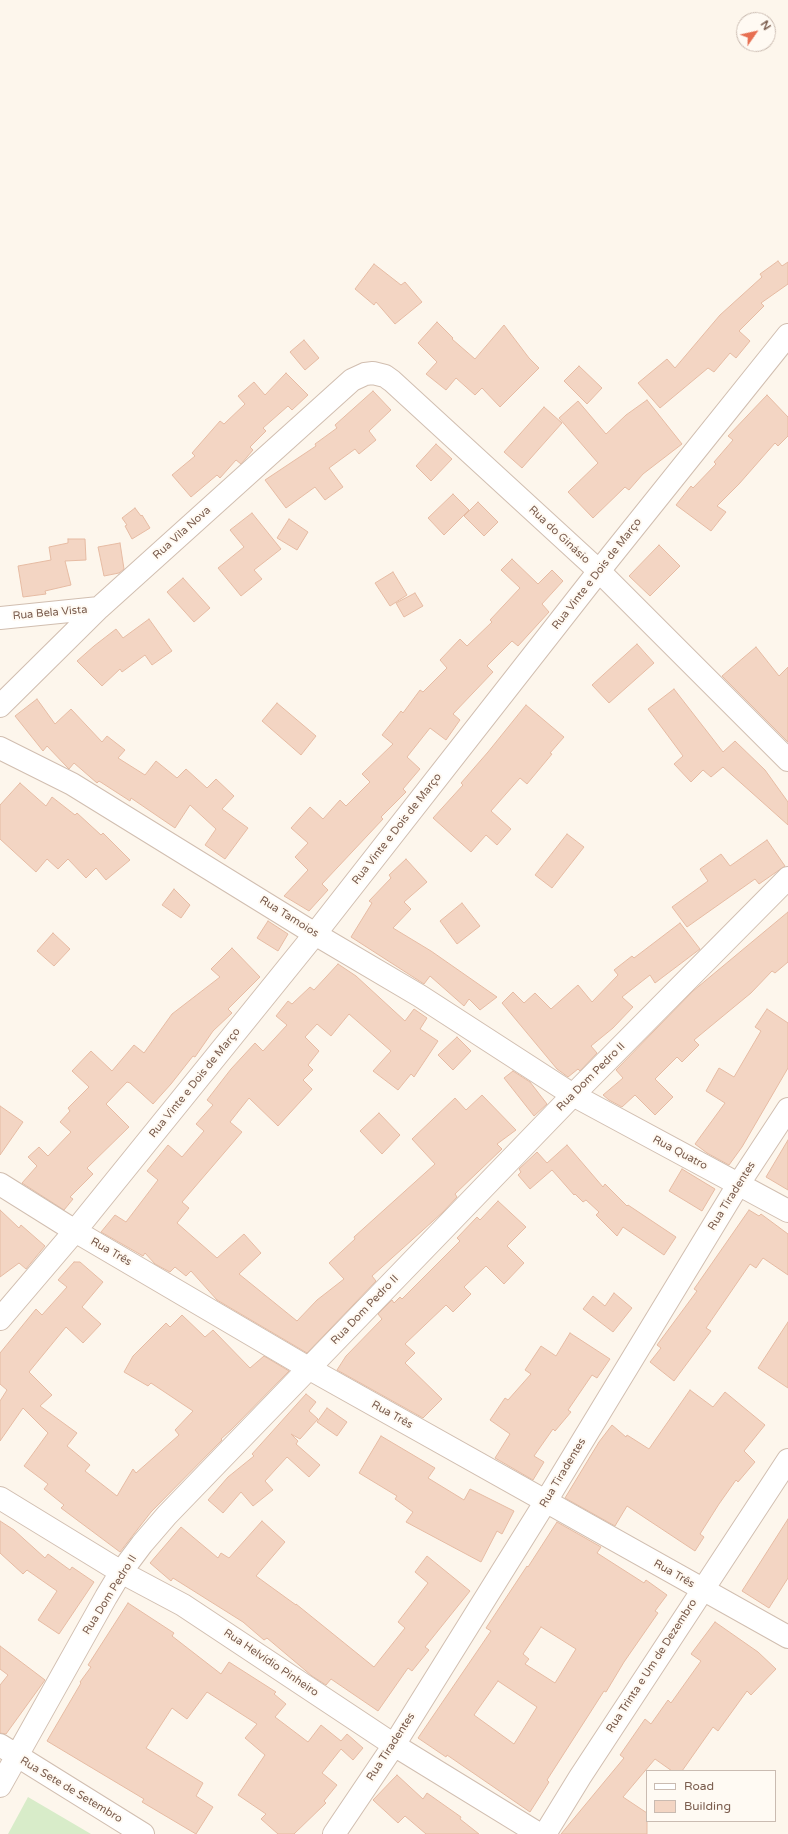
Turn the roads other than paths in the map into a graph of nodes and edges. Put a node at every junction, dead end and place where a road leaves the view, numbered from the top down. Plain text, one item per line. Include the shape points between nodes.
1 (788, 335) edge
2 (373, 373) joint
3 (599, 571) junction
4 (93, 615) junction
5 (0, 618) edge
6 (0, 706) edge
7 (0, 748) edge
8 (788, 760) edge
9 (788, 878) edge
10 (316, 934) junction
11 (573, 1095) junction
12 (788, 1109) edge
13 (0, 1184) edge
14 (738, 1185) junction
15 (788, 1212) edge
16 (75, 1231) junction
17 (0, 1319) edge
18 (310, 1368) junction
19 (788, 1460) edge
20 (0, 1498) edge
21 (546, 1501) junction
22 (121, 1572) junction
23 (702, 1590) junction
24 (788, 1637) edge
25 (394, 1745) junction
26 (8, 1751) edge
27 (0, 1786) edge
28 (143, 1834) edge
29 (334, 1834) edge
30 (540, 1834) edge
31 (545, 1834) edge

1 - 3 street, Rua Vinte e Dois de Março
2 - 3 street, Rua do Ginásio via 386,376 392,381
2 - 4 street, Rua Vila Nova via 352,380
3 - 8 street, Rua do Ginásio
3 - 10 street, Rua Vinte e Dois de Março
4 - 5 street, Rua Bela Vista via 48,614
4 - 6 street, Rua Vila Nova
7 - 10 street, Rua Tamoios via 72,784
9 - 11 street, Rua Dom Pedro II
10 - 11 street, Rua Tamoios via 420,996
10 - 16 street, Rua Vinte e Dois de Março
11 - 14 street, Rua Quatro
11 - 18 street, Rua Dom Pedro II
12 - 14 street, Rua Tiradentes
13 - 16 street, Rua Três
14 - 15 street, Rua Quatro
14 - 21 street, Rua Tiradentes
16 - 17 street, Rua Vinte e Dois de Março
16 - 18 street, Rua Três
18 - 21 street, Rua Três
18 - 22 street, Rua Dom Pedro II via 168,1515
19 - 23 street, Rua Trinta e Um de Dezembro
20 - 22 street, Rua Helvídio Pinheiro
21 - 23 street, Rua Três
21 - 25 street, Rua Tiradentes
22 - 25 street, Rua Helvídio Pinheiro via 183,1605
22 - 26 street, Rua Dom Pedro II
23 - 24 street, Rua Três
23 - 31 street, Rua Trinta e Um de Dezembro
25 - 29 street, Rua Tiradentes
25 - 30 street, Rua Helvídio Pinheiro
26 - 27 street, Rua Dom Pedro II
26 - 28 street, Rua Sete de Setembro

